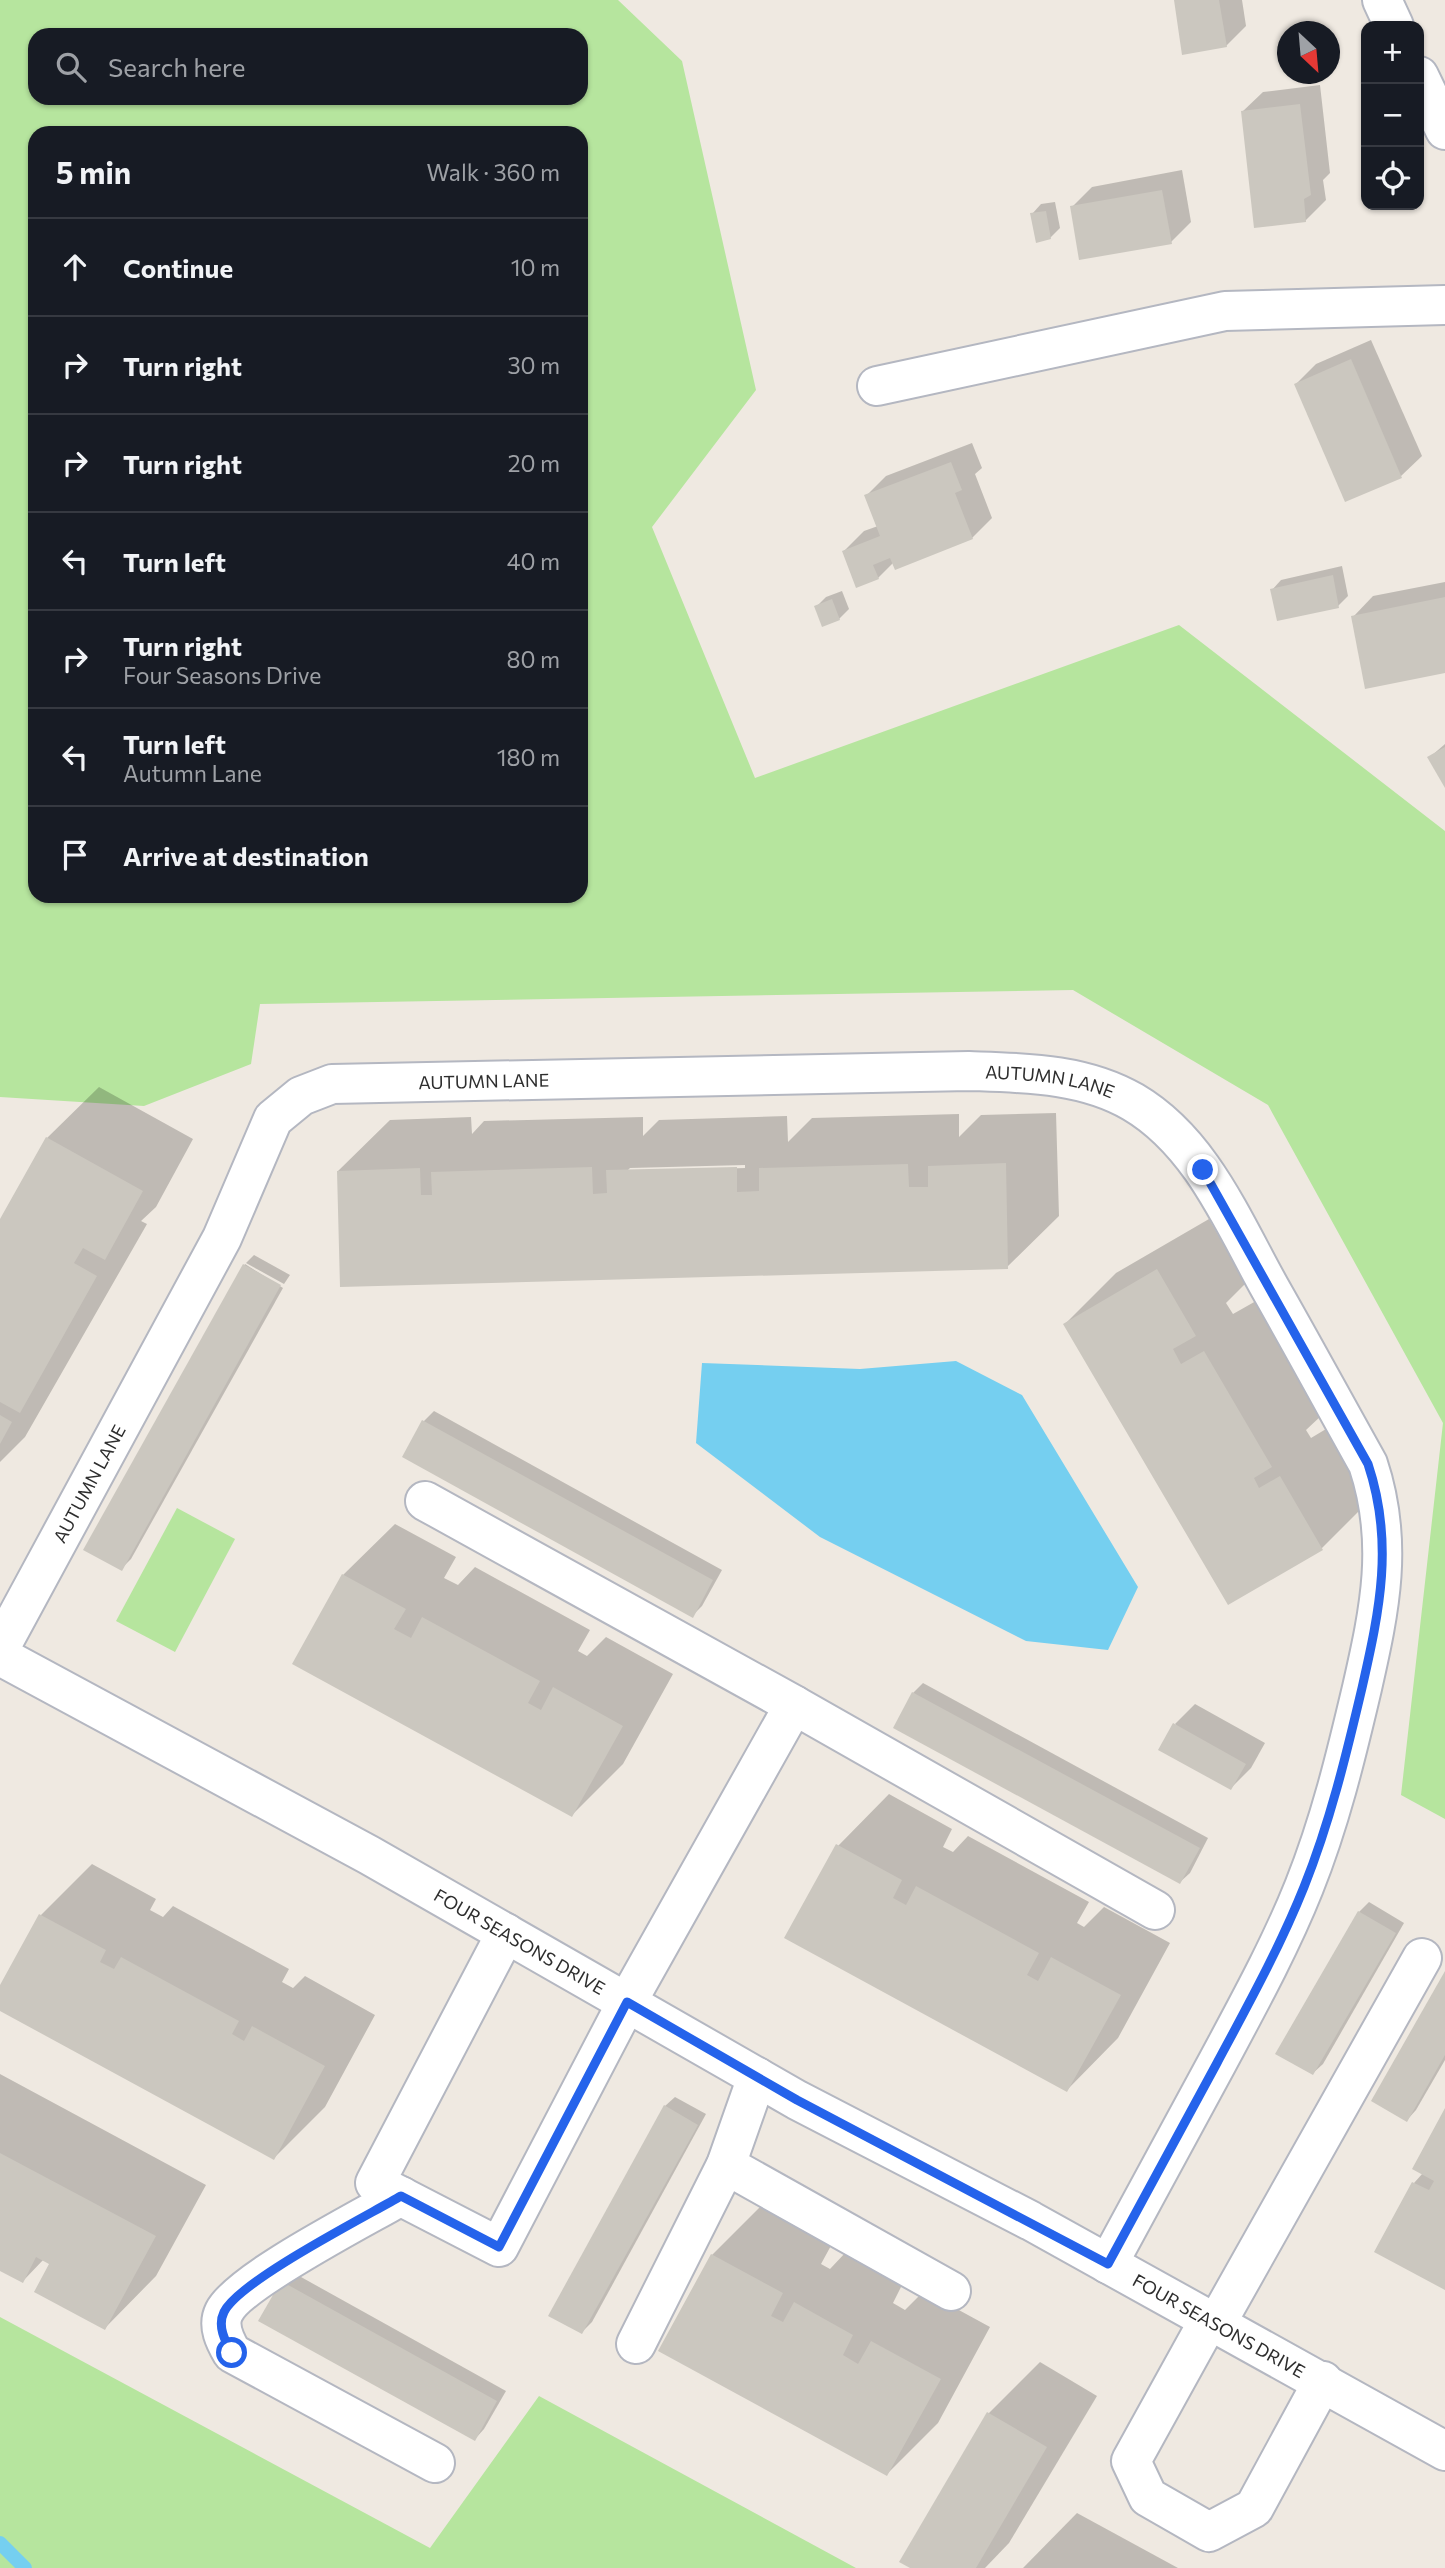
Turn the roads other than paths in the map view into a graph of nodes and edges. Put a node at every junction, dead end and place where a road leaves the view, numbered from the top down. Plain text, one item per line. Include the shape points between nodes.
1 (1382, 0) edge
2 (1392, 21) edge
3 (1423, 84) edge
4 (1445, 130) edge
5 (1445, 305) edge
6 (877, 386) dead end
7 (425, 1502) dead end
8 (0, 1648) edge
9 (0, 1656) edge
10 (794, 1705) junction
11 (1155, 1910) dead end
12 (506, 1933) junction
13 (1422, 1958) dead end
14 (627, 2002) junction
15 (757, 2077) junction
16 (726, 2165) junction
17 (401, 2196) junction
18 (1108, 2264) junction
19 (951, 2291) dead end
20 (1213, 2322) junction
21 (636, 2344) dead end
22 (1323, 2381) junction
23 (1445, 2451) edge
24 (435, 2463) dead end

1 - 2 street
3 - 4 street
5 - 6 street via 1226,311
7 - 10 street
8 - 18 street, AUTUMN LANE via 222,1238 273,1119 301,1096 332,1084 969,1071 1069,1079 1132,1101 1160,1120 1203,1170 1368,1464 1379,1495 1384,1562 1376,1629 1338,1793 1304,1887 1262,1979
9 - 12 street, FOUR SEASONS DRIVE
10 - 11 street
10 - 14 street
12 - 14 street, FOUR SEASONS DRIVE
12 - 17 street via 376,2183
13 - 20 street
14 - 15 street, FOUR SEASONS DRIVE
14 - 17 street via 499,2247
15 - 16 street
15 - 18 street, FOUR SEASONS DRIVE
16 - 19 street
16 - 21 street
17 - 24 street via 244,2288 223,2313 222,2336 232,2353
18 - 20 street, FOUR SEASONS DRIVE
20 - 22 street, FOUR SEASONS DRIVE
20 - 22 street via 1131,2461 1148,2497 1209,2532 1254,2508
22 - 23 street, FOUR SEASONS DRIVE

